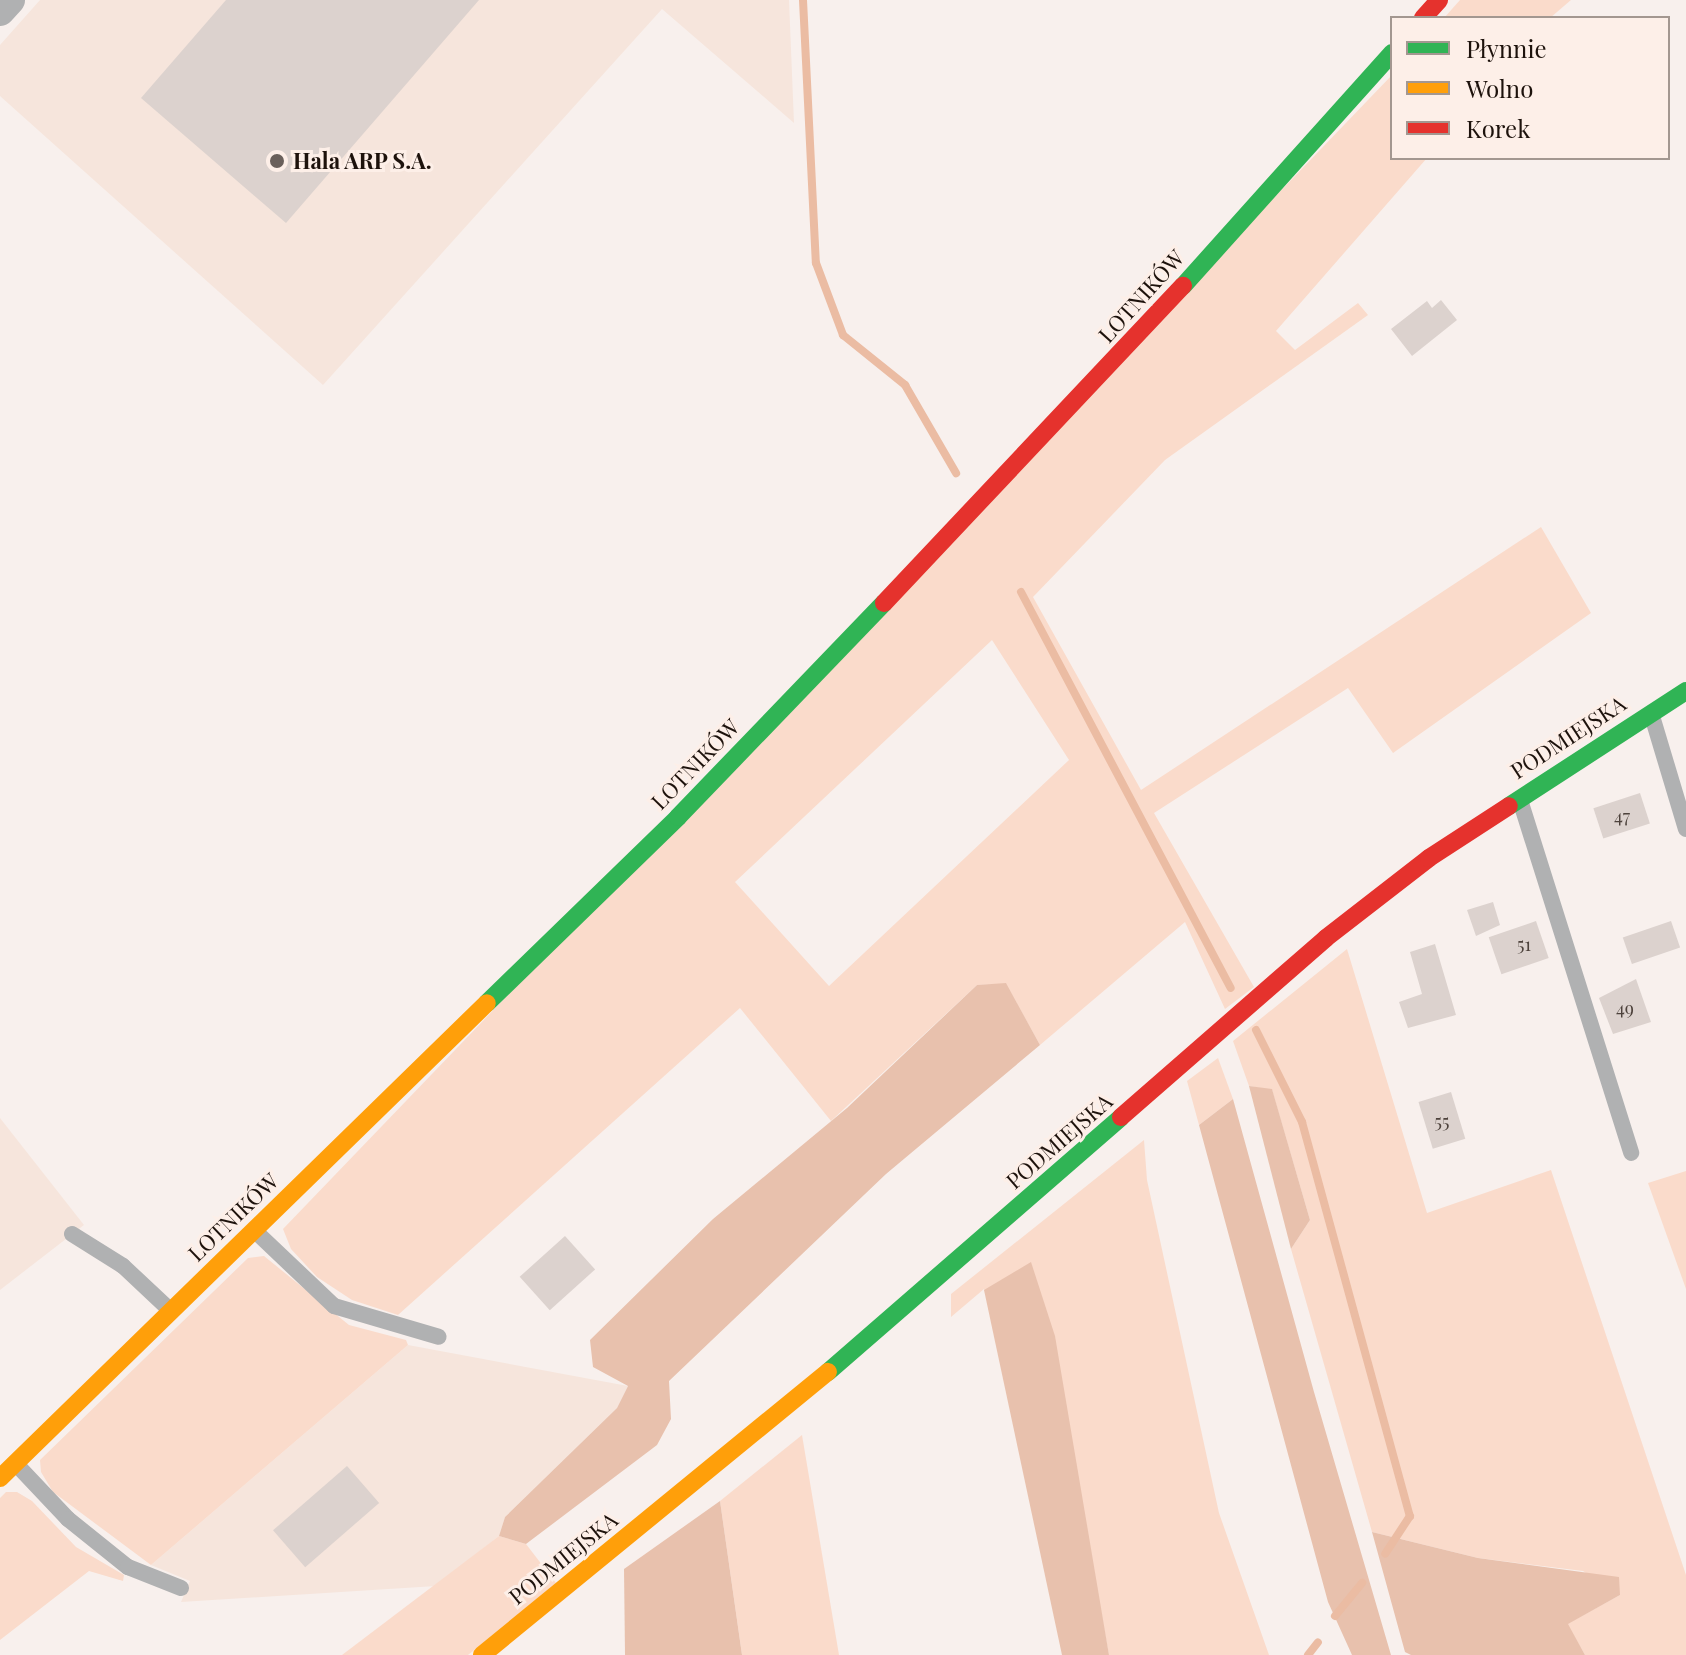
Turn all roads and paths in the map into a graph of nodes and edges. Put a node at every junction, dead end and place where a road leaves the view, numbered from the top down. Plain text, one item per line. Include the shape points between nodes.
1 (10, 0) edge
2 (1439, 0) edge
3 (0, 11) edge
4 (1425, 16) edge
5 (1390, 55) edge
6 (1686, 691) edge
7 (1651, 712) junction
8 (1519, 798) junction
9 (1686, 829) edge
10 (1631, 1153) dead end
11 (254, 1230) junction
12 (72, 1234) dead end
13 (171, 1311) junction
14 (439, 1337) dead end
15 (15, 1463) junction
16 (0, 1478) edge
17 (181, 1588) dead end
18 (482, 1655) edge

1 - 3 street
2 - 4 street
5 - 11 street, LOTNIKÓW via 1082,398 678,817
6 - 7 street, PODMIEJSKA
7 - 8 street, PODMIEJSKA
7 - 9 lane
8 - 10 lane
8 - 18 street, PODMIEJSKA via 1429,858 1326,938 804,1393
11 - 13 street, LOTNIKÓW
11 - 14 lane via 334,1306
12 - 13 lane via 123,1266
13 - 15 street, LOTNIKÓW
15 - 16 street, LOTNIKÓW
15 - 17 lane via 68,1519 128,1567

